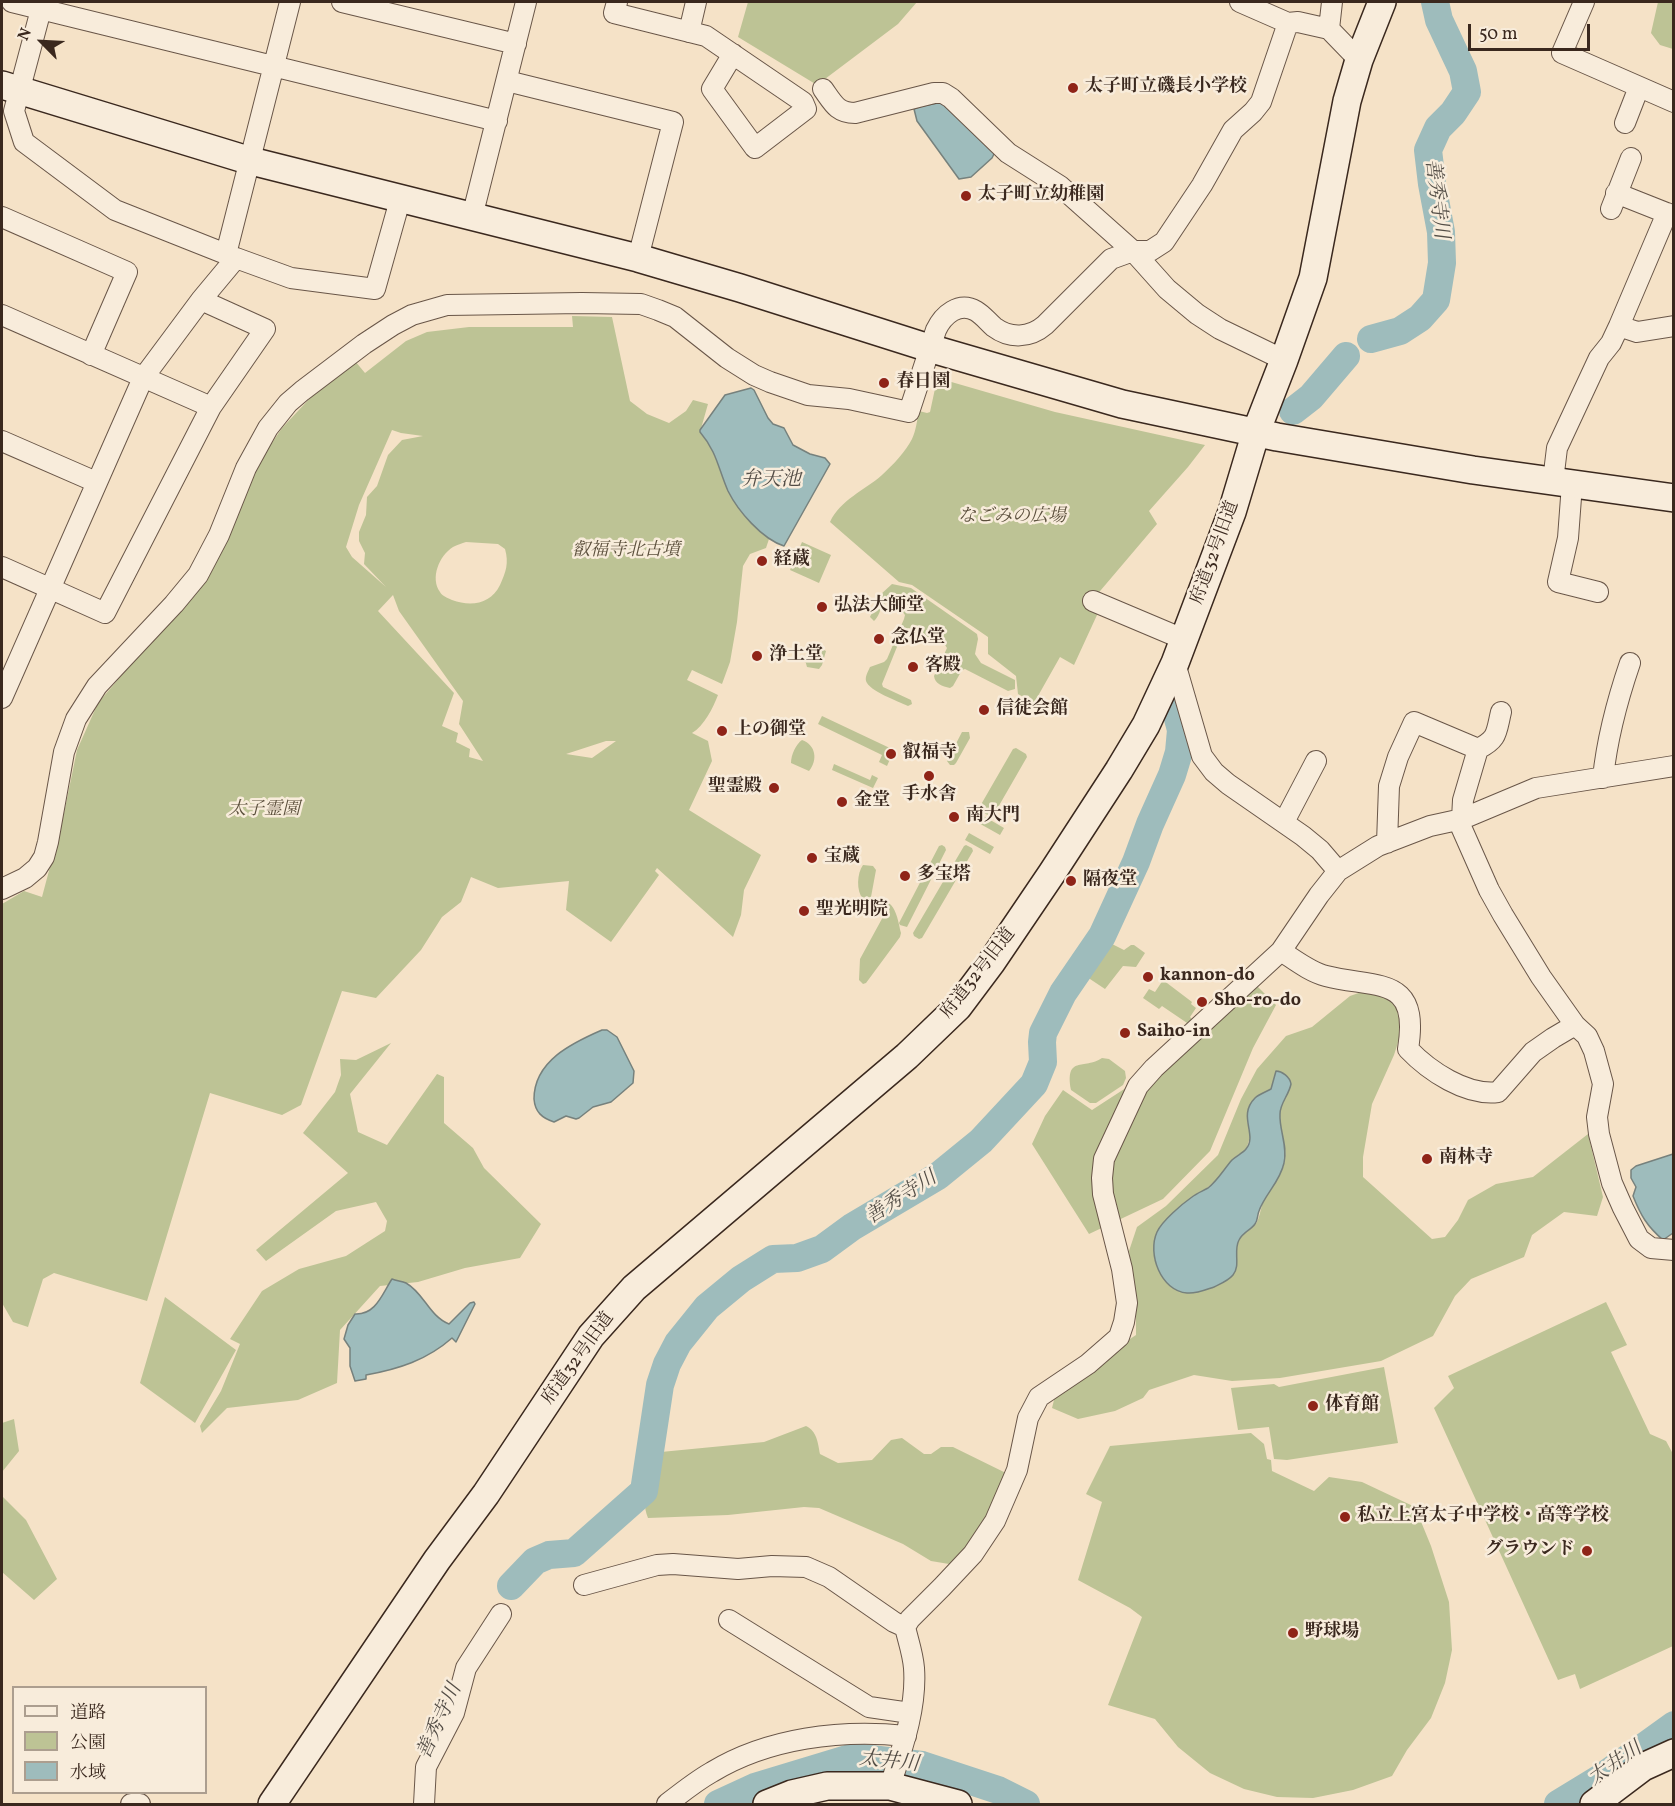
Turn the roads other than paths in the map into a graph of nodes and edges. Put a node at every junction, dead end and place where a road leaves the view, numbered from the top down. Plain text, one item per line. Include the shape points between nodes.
1 (12, 2) edge
2 (290, 2) edge
3 (342, 2) edge
4 (526, 2) edge
5 (617, 2) edge
6 (696, 2) edge
7 (1240, 2) edge
8 (1332, 2) edge
9 (1382, 2) edge
10 (1584, 2) edge
11 (42, 5) edge
12 (1288, 23) junction
13 (1329, 29) junction
14 (689, 32) junction
15 (516, 44) junction
16 (733, 54) junction
17 (1359, 60) junction
18 (274, 67) junction
19 (507, 81) junction
20 (1639, 87) junction
21 (11, 88) edge
22 (823, 89) dead end
23 (1674, 102) edge
24 (497, 121) junction
25 (1625, 123) dead end
26 (1630, 158) dead end
27 (251, 161) junction
28 (400, 200) junction
29 (1670, 215) edge
30 (472, 217) junction
31 (2, 218) edge
32 (1133, 251) junction
33 (231, 256) junction
34 (638, 258) junction
35 (201, 300) junction
36 (2, 315) edge
37 (1619, 326) junction
38 (1674, 326) edge
39 (929, 348) junction
40 (91, 355) junction
41 (1284, 360) junction
42 (143, 378) junction
43 (211, 407) junction
44 (1256, 432) junction
45 (2, 441) edge
46 (96, 482) junction
47 (1562, 482) junction
48 (1674, 498) edge
49 (2, 567) edge
50 (50, 588) junction
51 (1598, 592) dead end
52 (1093, 601) dead end
53 (1179, 651) junction
54 (1630, 663) dead end
55 (3, 692) edge
56 (1501, 712) dead end
57 (1478, 748) junction
58 (1316, 760) dead end
59 (1674, 766) edge
60 (1603, 778) junction
61 (1460, 819) junction
62 (1284, 822) junction
63 (1387, 843) junction
64 (1338, 871) junction
65 (2, 889) edge
66 (1281, 951) junction
67 (1575, 1025) junction
68 (1674, 1250) edge
69 (584, 1584) dead end
70 (501, 1614) dead end
71 (729, 1620) dead end
72 (905, 1627) junction
73 (910, 1713) junction
74 (905, 1738) junction
75 (1674, 1753) edge
76 (891, 1783) junction
77 (132, 1804) edge
78 (140, 1804) edge
79 (272, 1804) edge
80 (424, 1804) edge
81 (667, 1804) edge
82 (767, 1804) edge
83 (957, 1804) edge
84 (1594, 1804) edge

1 - 11 street
2 - 18 street
3 - 15 street
4 - 15 street
5 - 14 street via 614,13
6 - 14 street
7 - 12 street
8 - 13 street
9 - 17 street, 府道32号旧道
10 - 20 street via 1562,53
11 - 18 street
11 - 21 street
12 - 13 street
12 - 32 street via 1261,102 1233,130 1164,242 1150,251
13 - 17 street
14 - 16 street via 706,36
15 - 19 street
16 - 16 street via 803,102 807,110 755,148 712,89
17 - 41 street, 府道32号旧道 via 1347,101 1313,278
18 - 24 street
18 - 27 street
19 - 24 street
19 - 34 street via 673,122
20 - 23 street
20 - 25 street
21 - 27 street
21 - 33 street via 24,142 115,210
22 - 32 street via 837,108 846,113 943,93 1008,153 1060,186
24 - 30 street
26 - 29 street via 1614,201
27 - 28 street
27 - 33 street
28 - 30 street
28 - 33 street via 375,289 291,278
29 - 37 street
30 - 34 street
31 - 40 street via 127,272
32 - 39 street via 1111,259 1038,332 1019,336 1005,333 979,312 960,309 941,320
32 - 41 street via 1167,289 1197,314
33 - 35 street
34 - 39 street
35 - 42 street
35 - 43 street via 265,329
36 - 40 street
37 - 38 street via 1637,333
37 - 47 street via 1599,358 1557,448
39 - 44 street via 1122,404
39 - 65 street via 909,412 808,395 770,382 727,358 675,317 641,304 447,305 393,325 306,387 268,428 198,575 97,686 76,719 64,752 44,857 25,878
40 - 42 street
41 - 44 street, 府道32号旧道
42 - 43 street
42 - 46 street
43 - 50 street via 105,613
44 - 47 street
44 - 53 street, 府道32号旧道 via 1232,512
45 - 46 street
46 - 50 street
47 - 48 street
47 - 51 street via 1568,538 1558,582
49 - 50 street
50 - 55 street
52 - 53 street
53 - 62 street via 1202,756 1228,784
53 - 79 street, 府道32号旧道 via 1146,724 1119,770 1053,873 958,1007 907,1056 634,1288 591,1336
54 - 60 street via 1618,698
56 - 57 street via 1494,737
57 - 61 street
57 - 63 street via 1414,722 1389,786
58 - 62 street
59 - 60 street
60 - 61 street via 1536,788
61 - 63 street
61 - 67 street via 1503,915
62 - 64 street via 1320,850
63 - 64 street
64 - 66 street
66 - 67 street via 1323,975 1396,992 1407,1004 1410,1017 1408,1049 1460,1087 1475,1091 1498,1092 1533,1052
66 - 72 street via 1138,1086 1104,1159 1102,1178 1127,1303 1119,1336 1088,1364 1039,1397 1028,1418 1017,1470 995,1521 973,1554
67 - 68 street via 1587,1036 1603,1084 1597,1117 1612,1183 1639,1239 1651,1248
69 - 72 street via 657,1565 806,1567 829,1577
70 - 80 street via 466,1668 454,1713 426,1767
71 - 73 street via 869,1707
72 - 73 street via 914,1667
73 - 74 street
74 - 76 street
74 - 81 street via 854,1735 778,1743 711,1772
75 - 84 street via 1643,1767
76 - 82 street via 827,1786
76 - 83 street
77 - 78 street

